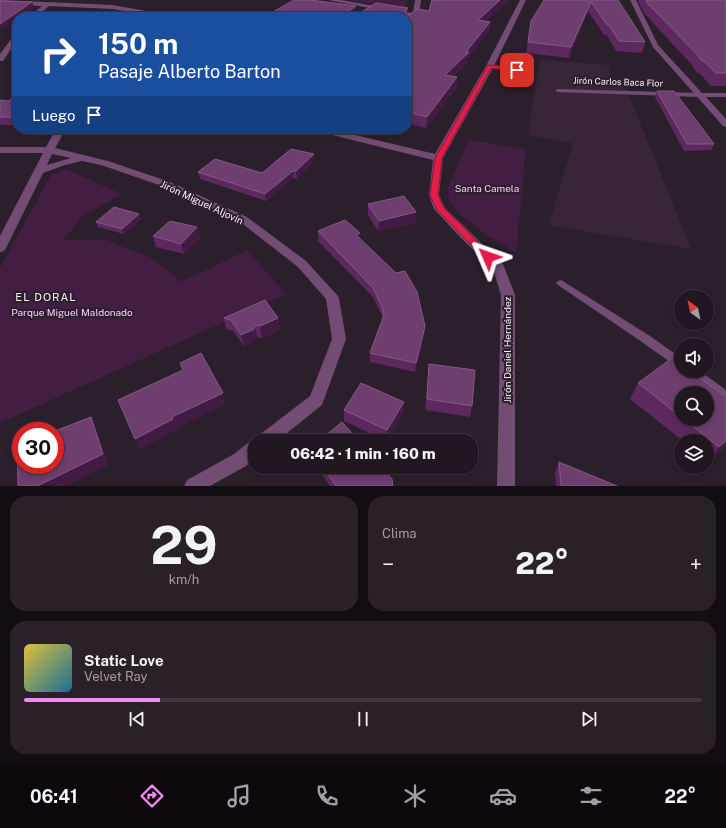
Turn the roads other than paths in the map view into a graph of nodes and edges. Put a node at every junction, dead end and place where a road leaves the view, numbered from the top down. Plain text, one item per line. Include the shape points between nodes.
1 (331, 0) edge
2 (418, 0) edge
3 (524, 0) edge
4 (633, 0) edge
5 (0, 2) edge
6 (48, 4) junction
7 (38, 12) edge
8 (139, 12) edge
9 (399, 12) edge
10 (412, 14) edge
11 (416, 15) junction
12 (412, 18) edge
13 (12, 42) edge
14 (0, 46) edge
15 (9, 46) junction
16 (0, 59) edge
17 (490, 66) junction
18 (531, 72) dead end
19 (558, 91) dead end
20 (700, 95) junction
21 (726, 95) edge
22 (726, 124) edge
23 (58, 134) edge
24 (340, 134) edge
25 (0, 150) edge
26 (49, 150) junction
27 (438, 158) junction
28 (90, 160) junction
29 (39, 171) junction
30 (0, 248) edge
31 (561, 283) dead end
32 (674, 359) edge
33 (701, 378) edge
34 (726, 396) edge
35 (273, 434) edge
36 (248, 454) edge
37 (193, 486) edge
38 (506, 486) edge

1 - 9 street
2 - 11 street
3 - 17 street, Jirón Daniel Hernández
4 - 20 street via 655,46
5 - 6 street
6 - 7 street
6 - 8 street via 112,7
10 - 11 street
11 - 12 street
13 - 15 street
14 - 15 street
15 - 16 street
17 - 18 lane
17 - 27 street, Jirón Daniel Hernández
19 - 20 lane, Jirón Carlos Baca Flor
20 - 21 street, Jirón Carlos Baca Flor
20 - 22 street
23 - 26 street
24 - 27 street
25 - 26 street, Jirón Miguel Aljovín
26 - 28 street, Jirón Miguel Aljovín
26 - 29 street
27 - 38 street, Jirón Daniel Hernández via 434,195 440,209 499,267 508,295
28 - 29 street, Jirón Miguel Aljovín via 63,162
28 - 35 street, Jirón Miguel Aljovín via 166,184 242,218 302,264 332,298 339,339 316,400
29 - 30 street
31 - 32 lane
33 - 34 lane
36 - 37 street

